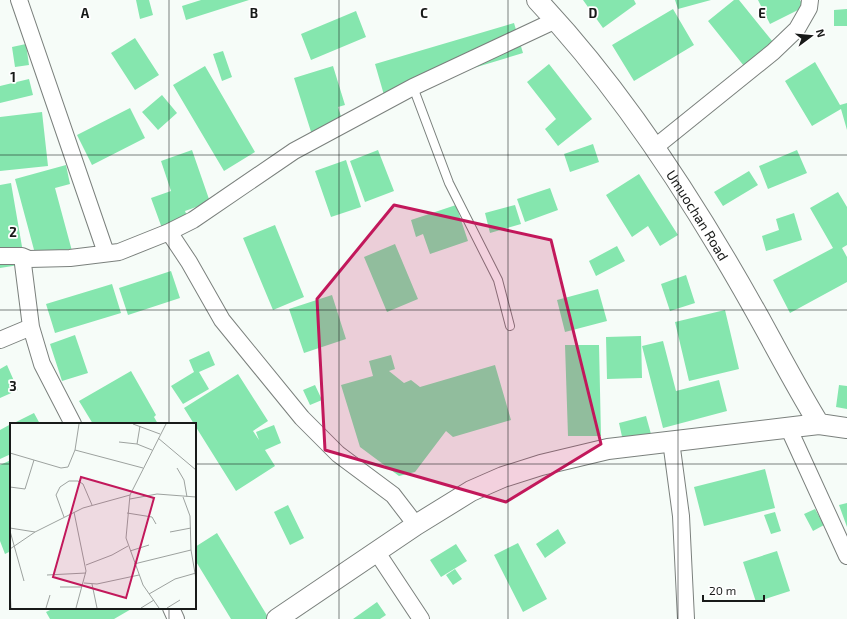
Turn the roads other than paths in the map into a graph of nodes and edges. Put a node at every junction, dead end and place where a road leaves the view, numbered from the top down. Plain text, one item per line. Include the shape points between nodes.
1 (19, 0) edge
2 (537, 0) edge
3 (810, 0) edge
4 (556, 20) junction
5 (413, 86) junction
6 (654, 148) junction
7 (168, 232) junction
8 (106, 253) junction
9 (0, 256) edge
10 (22, 256) junction
11 (510, 326) dead end
12 (30, 327) junction
13 (0, 340) edge
14 (72, 423) edge
15 (819, 424) junction
16 (788, 427) junction
17 (847, 428) edge
18 (671, 441) junction
19 (416, 524) junction
20 (376, 551) junction
21 (847, 556) edge
22 (171, 609) edge
23 (286, 616) edge
24 (176, 619) edge
25 (421, 619) edge
26 (686, 619) edge

1 - 8 street
2 - 4 street, Umuochan Road
3 - 6 street via 809,8 797,28 773,52
4 - 5 street
4 - 6 street, Umuochan Road via 607,83
5 - 7 street via 294,151 193,220
5 - 11 lane via 449,183 498,280
6 - 15 street, Umuochan Road via 730,269
7 - 8 street via 119,252
7 - 19 street via 190,262 222,320 302,418 338,454 393,495
8 - 10 street via 29,260
9 - 10 street
10 - 12 street
12 - 13 street
12 - 14 street via 42,364
15 - 16 street
15 - 17 street
16 - 18 street
16 - 21 street
18 - 19 street via 608,450 503,477 471,491
18 - 26 street via 681,516
19 - 20 street
20 - 23 street
20 - 25 street
22 - 24 street

